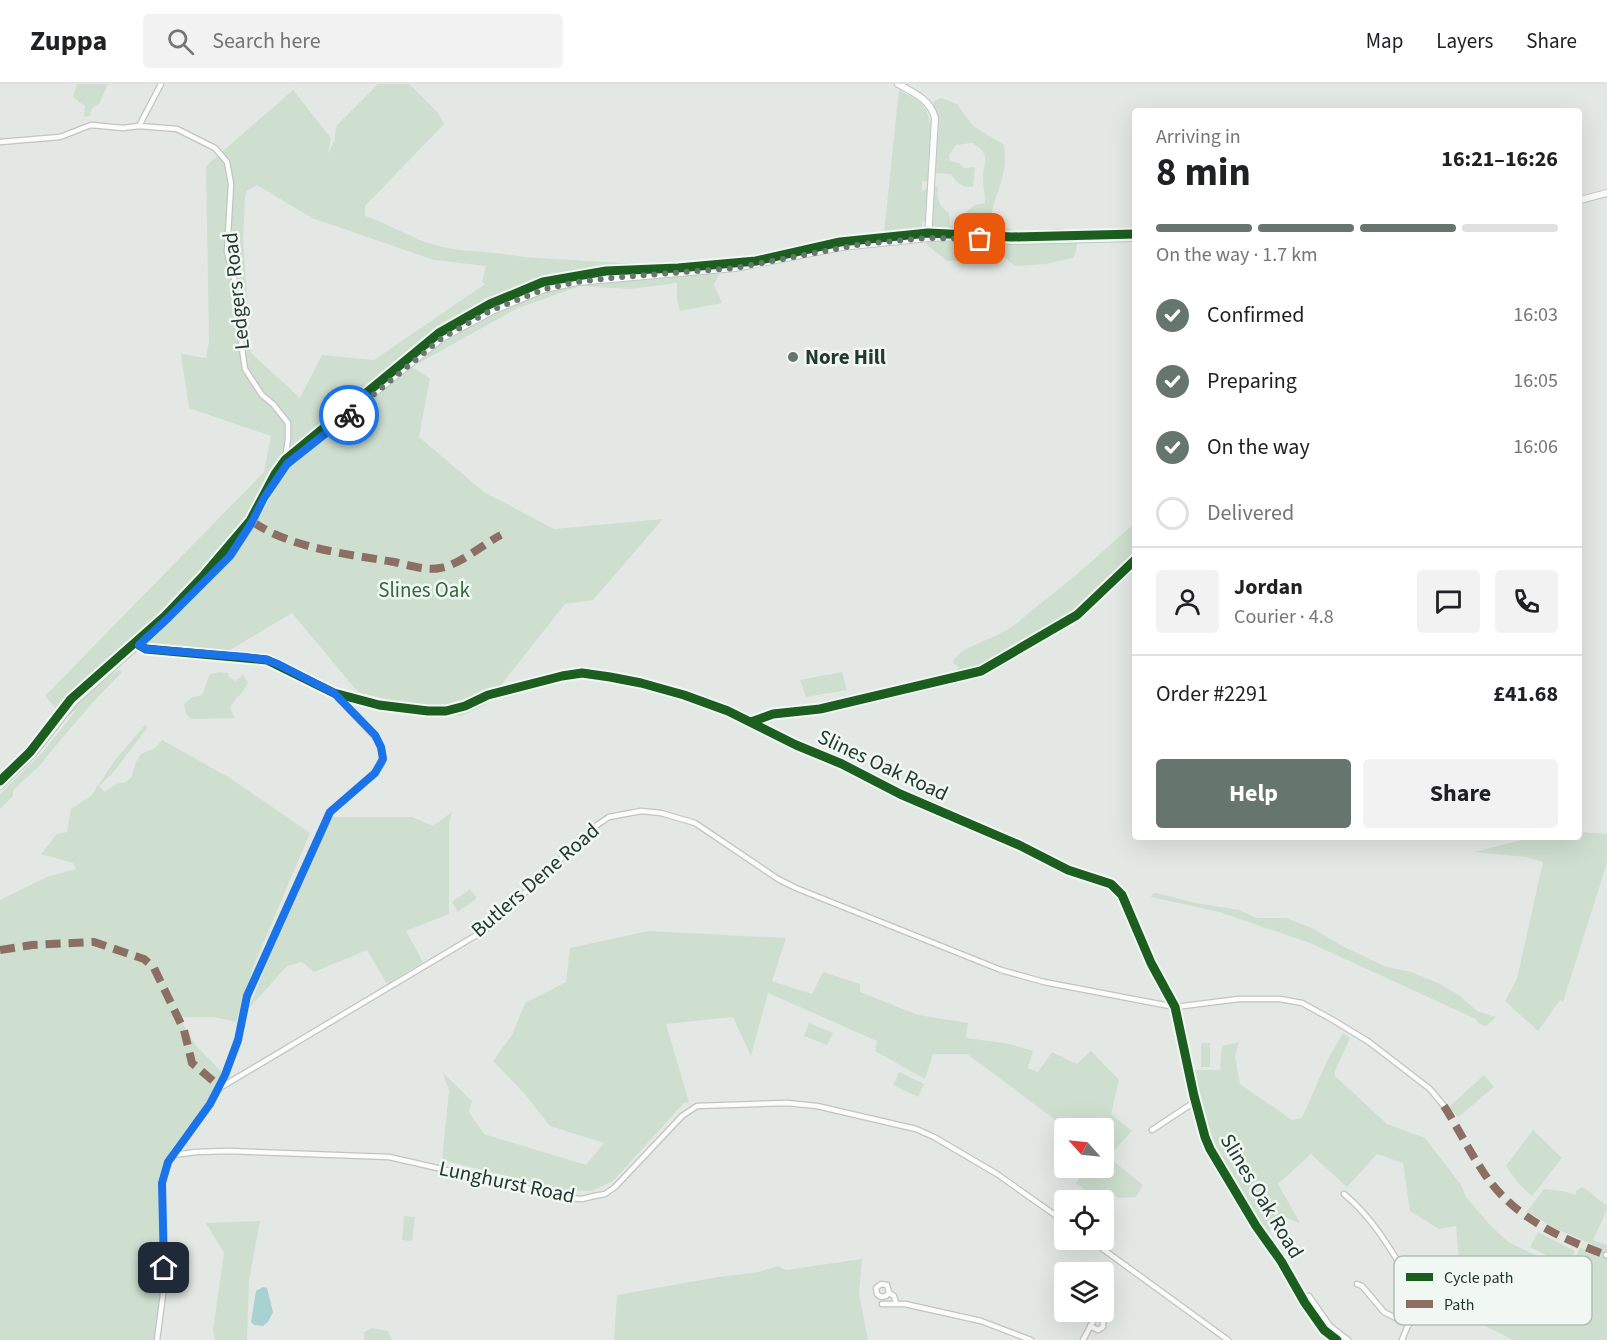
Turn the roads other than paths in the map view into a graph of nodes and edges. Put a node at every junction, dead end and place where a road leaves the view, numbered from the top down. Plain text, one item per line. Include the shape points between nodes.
1 (161, 84) edge
2 (898, 84) edge
3 (139, 126) junction
4 (0, 142) edge
5 (1607, 193) edge
6 (1582, 199) edge
7 (928, 238) junction
8 (1132, 238) edge
9 (287, 464) junction
10 (139, 645) junction
11 (334, 693) junction
12 (346, 696) junction
13 (344, 702) junction
14 (0, 786) edge
15 (1175, 1007) junction
16 (218, 1089) junction
17 (1196, 1101) junction
18 (1444, 1106) dead end
19 (1152, 1130) dead end
20 (173, 1155) junction
21 (1344, 1194) dead end
22 (1054, 1214) edge
23 (1104, 1250) edge
24 (1395, 1256) edge
25 (1357, 1284) dead end
26 (889, 1293) dead end
27 (1309, 1296) dead end
28 (896, 1303) junction
29 (882, 1304) dead end
30 (1394, 1317) edge
31 (1092, 1322) edge
32 (1103, 1322) edge
33 (1409, 1325) edge
34 (1090, 1326) junction
35 (157, 1340) edge
36 (1032, 1340) edge
37 (1083, 1340) edge
38 (1228, 1340) edge
39 (1337, 1340) edge
40 (1348, 1340) edge
41 (1402, 1340) edge

1 - 3 street
2 - 7 main road via 926,100 935,118
3 - 4 street, Ledgers Road via 91,125 60,137
3 - 9 street, Ledgers Road via 177,129 215,147 227,162 231,184 227,252 235,282 242,357 251,381 288,423
5 - 6 main road
7 - 8 main road
7 - 9 main road via 842,247 735,268 610,278 545,289 492,310 442,338
9 - 10 main road via 230,556
10 - 11 street, Slines Oak Road via 146,649 267,660
10 - 14 main road via 74,702 33,754
11 - 12 street, Slines Oak Road
11 - 13 street
12 - 13 street
12 - 15 street, Slines Oak Road via 379,705 446,711 488,695 582,674 641,683 708,703 1068,870 1111,884 1122,895
13 - 16 street via 377,739 382,763 330,812 247,996 238,1040
15 - 16 street, Butlers Dene Road via 1001,970 796,888 695,823 661,813 631,812 609,817 597,825 485,930
15 - 17 street, Slines Oak Road
15 - 18 street, Butlers Dene Road via 1239,999 1302,1003 1374,1046 1430,1089
16 - 20 street
17 - 19 street
17 - 39 street, Slines Oak Road via 1208,1143 1240,1200 1305,1303 1324,1330
20 - 22 street, Lunghurst Road via 236,1151 389,1157 582,1199 605,1194 615,1187 682,1116 697,1106 787,1103 916,1129 998,1174
20 - 35 street via 162,1183 164,1287
21 - 24 street via 1360,1208
23 - 38 street
25 - 30 street
26 - 28 street
27 - 40 street via 1330,1326
28 - 29 street
28 - 36 street via 981,1321
31 - 34 street
32 - 34 street via 1103,1328 1098,1330
33 - 41 street
34 - 37 street

